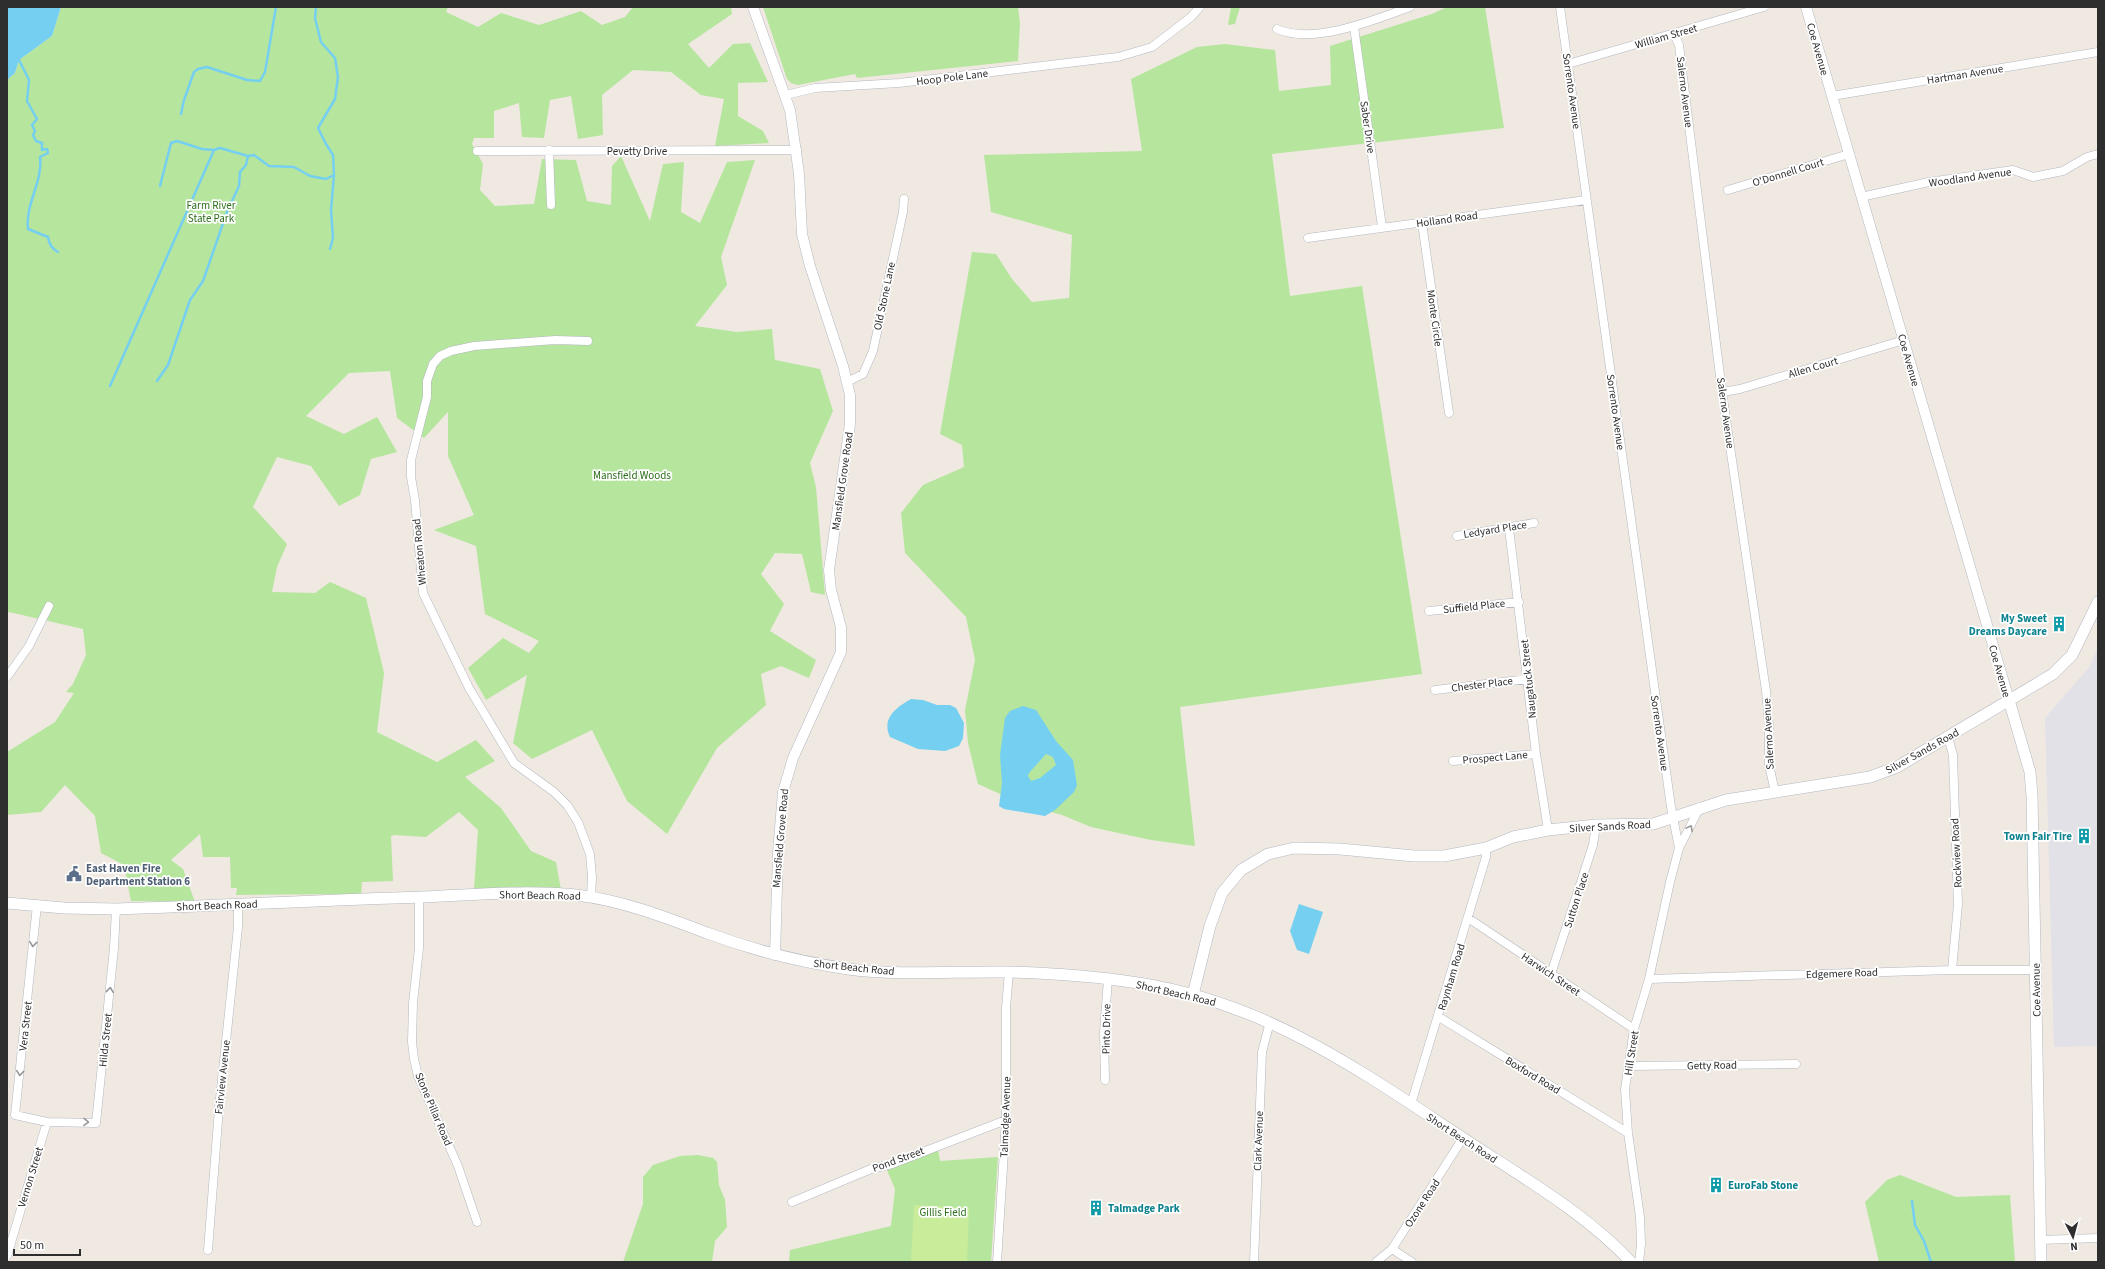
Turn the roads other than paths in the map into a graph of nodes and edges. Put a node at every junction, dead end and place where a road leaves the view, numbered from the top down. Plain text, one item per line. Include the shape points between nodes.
1 (753, 7) edge
2 (1200, 7) edge
3 (1410, 7) edge
4 (1560, 7) edge
5 (1764, 7) edge
6 (1806, 7) edge
7 (1354, 27) junction
8 (1277, 29) dead end
9 (1674, 34) junction
10 (2098, 52) edge
11 (1568, 64) junction
12 (786, 95) junction
13 (1832, 96) junction
14 (549, 150) junction
15 (797, 150) junction
16 (477, 151) dead end
17 (1848, 154) junction
18 (2098, 154) edge
19 (1728, 190) dead end
20 (1861, 197) junction
21 (904, 199) dead end
22 (1586, 200) junction
23 (551, 206) dead end
24 (1422, 223) junction
25 (1382, 227) junction
26 (1308, 238) dead end
27 (1904, 340) junction
28 (588, 341) dead end
29 (847, 382) junction
30 (1722, 392) junction
31 (1449, 413) dead end
32 (1534, 523) dead end
33 (1509, 528) junction
34 (1457, 536) dead end
35 (1519, 602) junction
36 (2098, 602) edge
37 (49, 606) dead end
38 (1429, 611) dead end
39 (7, 677) edge
40 (1528, 679) junction
41 (1435, 690) dead end
42 (2009, 700) junction
43 (1948, 737) junction
44 (1536, 754) junction
45 (1453, 761) dead end
46 (1775, 792) junction
47 (1700, 807) junction
48 (1673, 817) junction
49 (1596, 825) junction
50 (1548, 830) junction
51 (1486, 848) junction
52 (1679, 848) junction
53 (419, 897) junction
54 (591, 897) junction
55 (7, 903) edge
56 (238, 904) junction
57 (37, 905) junction
58 (116, 909) junction
59 (1468, 918) junction
60 (775, 955) junction
61 (1952, 970) junction
62 (2035, 970) junction
63 (1009, 972) junction
64 (1551, 974) junction
65 (1108, 979) junction
66 (1649, 979) junction
67 (1193, 995) junction
68 (1439, 1017) junction
69 (1270, 1022) junction
70 (1634, 1029) junction
71 (1796, 1064) dead end
72 (1629, 1066) junction
73 (1105, 1080) dead end
74 (1411, 1104) junction
75 (1006, 1120) junction
76 (47, 1122) junction
77 (1628, 1133) junction
78 (1463, 1138) junction
79 (792, 1202) dead end
80 (477, 1222) dead end
81 (2098, 1238) edge
82 (2041, 1240) junction
83 (1392, 1249) junction
84 (208, 1250) dead end
85 (7, 1256) edge
86 (997, 1262) edge
87 (1254, 1262) edge
88 (1376, 1262) edge
89 (1412, 1262) edge
90 (1631, 1262) edge
91 (1639, 1262) edge
92 (2041, 1262) edge

1 - 12 street, Mansfield Grove Road
2 - 12 street, Hoop Pole Lane via 1152,47 1118,57 899,84 815,88
3 - 7 street
4 - 11 street, Sorrento Avenue
5 - 9 street, William Street
6 - 13 street, Coe Avenue
7 - 8 street via 1294,34
7 - 25 street, Saber Drive
9 - 11 street, William Street
9 - 30 street, Salerno Avenue via 1679,45
10 - 13 street, Hartman Avenue
11 - 22 street, Sorrento Avenue
12 - 15 street, Mansfield Grove Road
13 - 17 street, Coe Avenue
14 - 15 street, Pevetty Drive
14 - 16 street, Pevetty Drive
14 - 23 street
15 - 29 street, Mansfield Grove Road via 806,253
17 - 19 street, O'Donnell Court
17 - 20 street, Coe Avenue
18 - 20 street, Woodland Avenue via 2087,157 2063,171 2033,177 2013,170 1929,182
20 - 27 street, Coe Avenue
21 - 29 street, Old Stone Lane via 868,366 863,374
22 - 24 street, Holland Road
22 - 48 street, Sorrento Avenue
24 - 25 street, Holland Road
24 - 31 street, Monte Circle
25 - 26 street, Holland Road
27 - 30 street, Allen Court via 1740,389
27 - 42 street, Coe Avenue
28 - 54 street, Wheaton Road via 555,340 474,346 440,356 433,364 427,381 427,397 411,460 411,477 423,593 470,688 514,763 554,792 567,805 578,822 590,854
29 - 60 street, Mansfield Grove Road via 851,408 850,424 829,570 831,590 841,626 841,652 793,758 783,792 778,852
30 - 46 street, Salerno Avenue via 1766,691 1769,765
32 - 33 street, Ledyard Place
33 - 34 street, Ledyard Place
33 - 35 street, Naugatuck Street
35 - 38 street, Suffield Place
35 - 40 street, Naugatuck Street
36 - 42 main road, Silver Sands Road via 2069,660 2043,681
37 - 39 street via 29,646
40 - 41 street, Chester Place
40 - 44 street, Naugatuck Street
42 - 43 main road, Silver Sands Road
42 - 62 main road, Coe Avenue via 2030,772
43 - 46 main road, Silver Sands Road via 1885,773
43 - 61 street, Rockview Road via 1953,755 1958,904
44 - 45 street, Prospect Lane
44 - 50 street, Naugatuck Street
46 - 47 main road, Silver Sands Road
47 - 48 main road, Silver Sands Road
52 -> 47 street, Hill Street
48 - 49 main road, Silver Sands Road via 1644,825
48 - 52 street, Hill Street
49 - 50 main road, Silver Sands Road
49 - 64 street, Sutton Place via 1593,845
50 - 51 main road, Silver Sands Road via 1513,838
51 - 59 street, Raynham Road via 1486,857
51 - 67 main road, Silver Sands Road via 1429,857 1362,850 1294,848 1281,850 1256,860 1231,880 1215,909
52 - 66 street, Hill Street
53 - 54 main road, Short Beach Road via 540,893
53 - 56 main road, Short Beach Road
53 - 80 street, Stone Pillar Road via 419,948 413,1003 414,1059 418,1076 458,1166
54 - 60 main road, Short Beach Road via 644,910
55 - 57 main road, Short Beach Road
56 - 58 main road, Short Beach Road
56 - 84 street, Fairview Avenue
57 - 58 main road, Short Beach Road
57 -> 76 street, Vera Street via 15,1115
76 -> 58 street, Hilda Street via 96,1123
59 - 64 street, Harwich Street
59 - 68 street, Raynham Road
60 - 63 main road, Short Beach Road via 875,972
61 - 62 street, Edgemere Road
61 - 66 street, Edgemere Road
62 - 82 main road, Coe Avenue
63 - 65 main road, Short Beach Road
63 - 75 street, Talmadge Avenue via 1006,1008
64 - 70 street, Harwich Street
65 - 67 main road, Short Beach Road
65 - 73 street, Pinto Drive via 1104,1032
66 - 70 street, Hill Street
67 - 69 main road, Short Beach Road
68 - 74 street, Raynham Road
68 - 77 street, Boxford Road
69 - 74 main road, Short Beach Road via 1344,1061
69 - 87 street, Clark Avenue via 1262,1052
70 - 72 street, Hill Street
71 - 72 street, Getty Road
72 - 77 street, Hill Street via 1626,1089
74 - 78 main road, Short Beach Road
75 - 79 street, Pond Street via 892,1164 871,1169
75 - 86 street, Talmadge Avenue
76 - 85 street, Vernon Street
77 - 91 street, Hill Street via 1640,1217
78 - 83 street, Ozone Road
78 - 90 main road, Short Beach Road via 1595,1228
81 - 82 street
82 - 92 main road, Coe Avenue
83 - 88 street, Ozone Road
83 - 89 street

